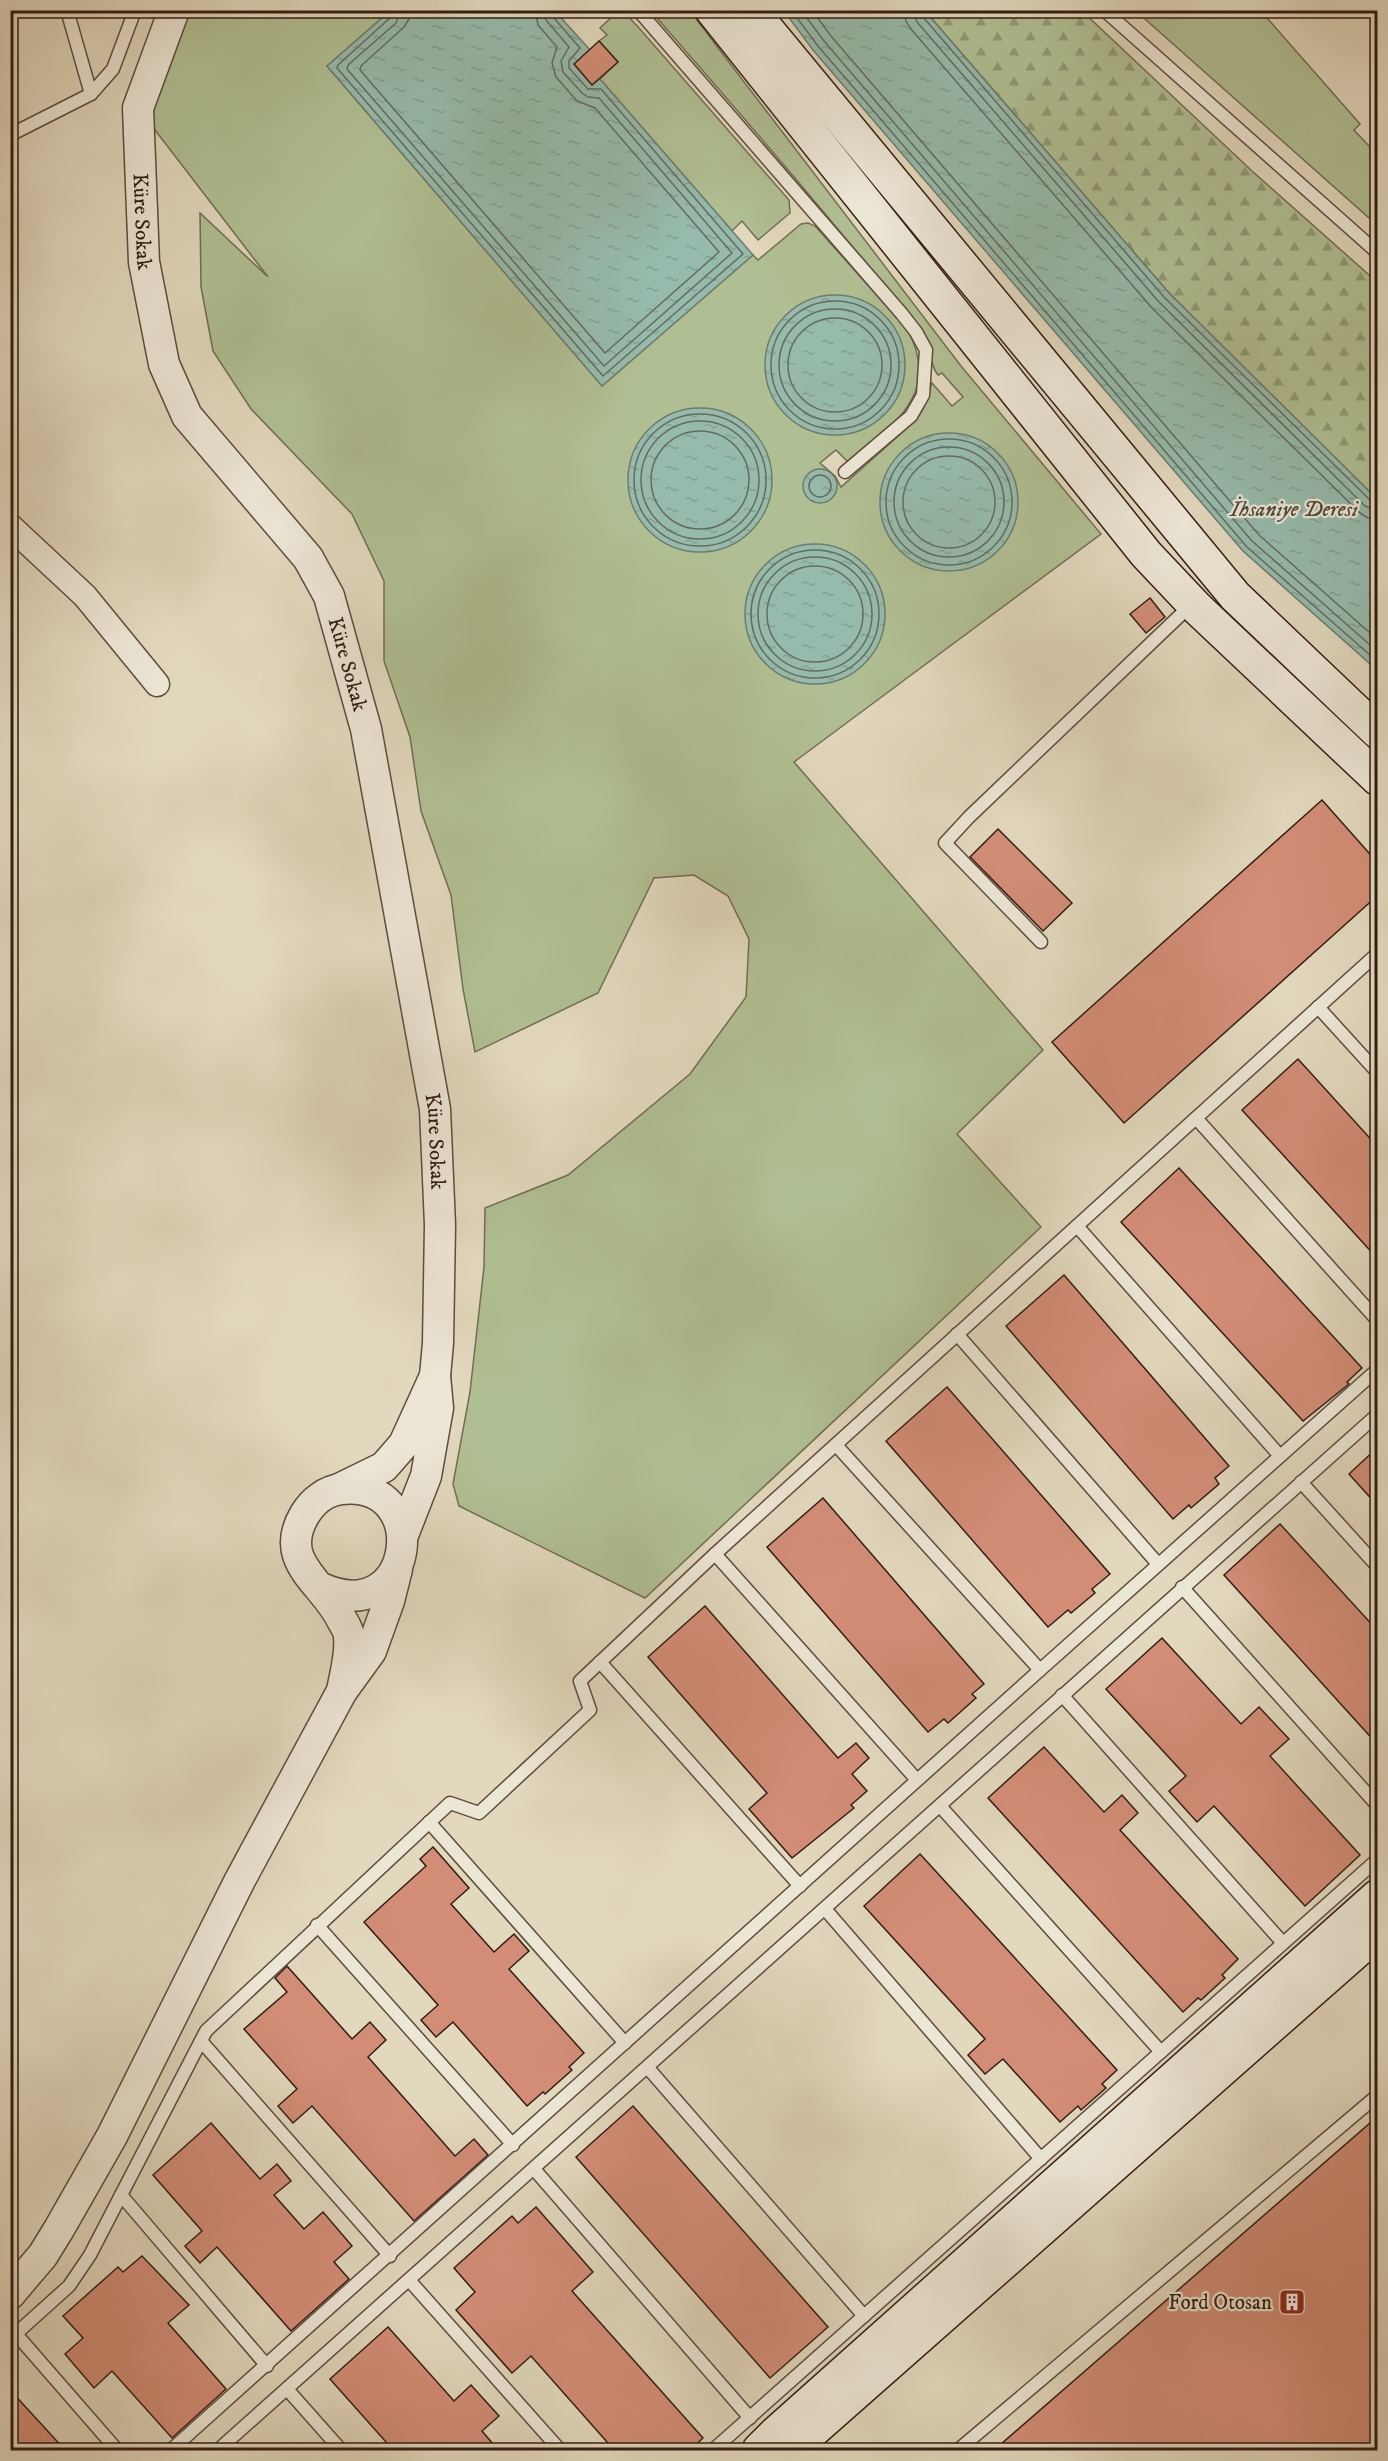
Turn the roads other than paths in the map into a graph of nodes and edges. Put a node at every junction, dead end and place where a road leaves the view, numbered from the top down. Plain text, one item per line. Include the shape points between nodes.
1 (67, 10) edge
2 (135, 10) edge
3 (174, 10) edge
4 (638, 10) edge
5 (712, 10) edge
6 (751, 10) edge
7 (1104, 10) edge
8 (91, 94) junction
9 (10, 135) edge
10 (1377, 253) edge
11 (845, 472) dead end
12 (10, 526) edge
13 (1193, 604) junction
14 (157, 684) dead end
15 (1377, 732) edge
16 (1377, 778) edge
17 (1041, 942) dead end
18 (1377, 953) edge
19 (1318, 1007) junction
20 (1377, 1073) edge
21 (1196, 1118) junction
22 (1077, 1226) junction
23 (1377, 1321) edge
24 (957, 1334) junction
25 (1377, 1369) edge
26 (435, 1376) junction
27 (1377, 1414) edge
28 (836, 1445) junction
29 (1280, 1456) junction
30 (1301, 1482) junction
31 (339, 1490) junction
32 (403, 1535) junction
33 (716, 1554) junction
34 (1158, 1564) junction
35 (1377, 1568) edge
36 (397, 1569) junction
37 (319, 1587) junction
38 (1182, 1587) junction
39 (600, 1662) junction
40 (1040, 1670) junction
41 (342, 1691) junction
42 (1062, 1695) junction
43 (917, 1780) junction
44 (940, 1806) junction
45 (1377, 1806) edge
46 (429, 1822) junction
47 (1377, 1859) edge
48 (800, 1886) junction
49 (1377, 1896) edge
50 (825, 1910) junction
51 (317, 1926) junction
52 (1377, 1932) edge
53 (1283, 1943) junction
54 (201, 2041) junction
55 (626, 2043) junction
56 (1161, 2052) junction
57 (648, 2068) junction
58 (1377, 2095) edge
59 (513, 2145) junction
60 (1041, 2158) junction
61 (534, 2169) junction
62 (121, 2195) junction
63 (390, 2256) junction
64 (410, 2280) junction
65 (10, 2294) edge
66 (864, 2316) junction
67 (14, 2336) edge
68 (267, 2366) junction
69 (287, 2389) junction
70 (750, 2418) junction
71 (117, 2451) edge
72 (171, 2451) edge
73 (218, 2451) edge
74 (341, 2451) edge
75 (560, 2451) edge
76 (713, 2451) edge
77 (759, 2451) edge
78 (795, 2451) edge
79 (958, 2451) edge

1 - 8 lane
2 - 8 lane via 113,69
3 - 26 street, Küre Sokak via 138,108 144,262 164,364 187,416 314,568 330,596 366,729 435,1109 440,1225
4 - 11 lane via 902,314 926,350 923,395 911,416
5 - 13 main road via 1146,554
6 - 15 main road via 1235,596
7 - 10 lane
8 - 9 lane
12 - 14 street via 86,596
13 - 16 main road
13 - 17 lane via 945,843
18 - 19 lane
19 - 20 lane
19 - 21 lane
21 - 22 lane
21 - 23 lane
22 - 24 lane
22 - 29 lane
24 - 28 lane
24 - 34 lane
25 - 29 lane
26 - 31 street via 404,1444 384,1467
26 - 32 street via 438,1408 426,1476
27 - 30 lane
28 - 33 lane
28 - 40 lane
29 - 34 lane
30 - 35 lane
30 - 38 lane
31 - 32 street via 356,1489 381,1499 398,1518
31 - 37 street via 322,1496 299,1523 298,1558
32 - 36 street
33 - 39 lane
33 - 43 lane
34 - 40 lane
36 - 37 street via 385,1583 353,1596
36 - 41 street via 371,1651
37 - 41 street via 335,1605 349,1635
38 - 42 lane
38 - 45 lane
39 - 46 lane via 580,1681 590,1710 479,1813 450,1803
39 - 48 lane
40 - 43 lane
41 - 65 street via 240,1880 112,2136 48,2247
42 - 44 lane
42 - 53 lane
43 - 48 lane
44 - 50 lane
44 - 56 lane
46 - 51 lane
46 - 55 lane
47 - 53 lane
48 - 55 lane
49 - 77 main road
50 - 57 lane
50 - 60 lane
51 - 54 lane via 206,2031
51 - 59 lane
52 - 78 main road
53 - 56 lane
54 - 62 lane
54 - 63 lane
55 - 59 lane
56 - 60 lane
57 - 61 lane
57 - 66 lane
58 - 79 lane
59 - 63 lane
60 - 66 lane
61 - 64 lane
61 - 70 lane
62 - 67 lane via 69,2286
62 - 68 lane
63 - 68 lane
64 - 69 lane
64 - 75 lane
66 - 70 lane
67 - 71 lane
68 - 72 lane
69 - 73 lane
69 - 74 lane
70 - 76 lane

